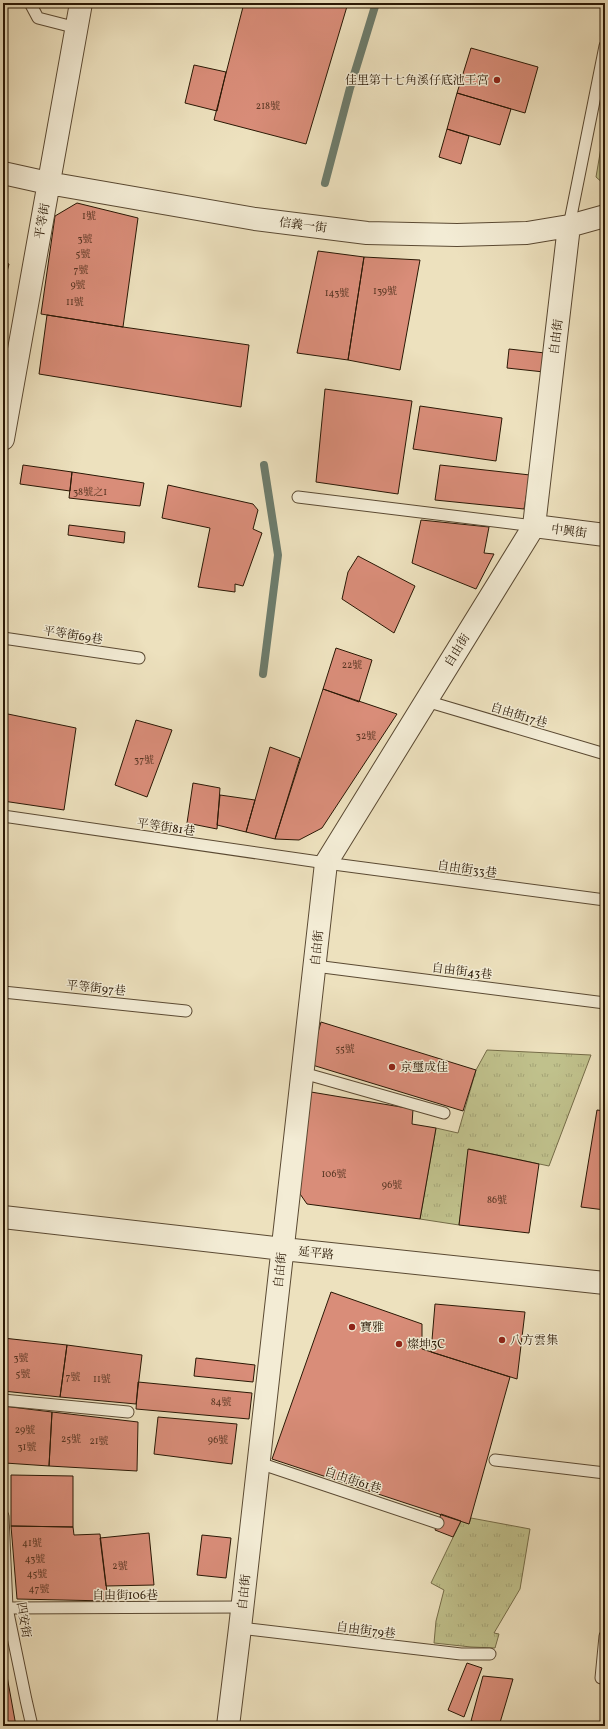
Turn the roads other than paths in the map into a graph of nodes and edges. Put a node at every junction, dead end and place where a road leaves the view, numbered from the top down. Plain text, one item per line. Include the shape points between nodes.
1 (30, 3) edge
2 (81, 3) edge
3 (77, 28) junction
4 (605, 46) edge
5 (3, 173) edge
6 (48, 183) junction
7 (605, 216) edge
8 (569, 226) junction
9 (3, 439) edge
10 (298, 497) dead end
11 (534, 526) junction
12 (605, 535) edge
13 (3, 638) edge
14 (139, 658) dead end
15 (426, 701) junction
16 (605, 754) edge
17 (3, 816) edge
18 (326, 863) junction
19 (605, 900) edge
20 (315, 966) junction
21 (3, 992) edge
22 (605, 1003) edge
23 (186, 1011) dead end
24 (303, 1073) junction
25 (444, 1113) dead end
26 (3, 1217) edge
27 (283, 1250) junction
28 (605, 1283) edge
29 (3, 1400) edge
30 (128, 1412) dead end
31 (495, 1460) dead end
32 (259, 1462) junction
33 (605, 1473) edge
34 (3, 1516) edge
35 (438, 1522) dead end
36 (8, 1608) junction
37 (241, 1618) junction
38 (605, 1636) edge
39 (490, 1654) dead end
40 (601, 1678) dead end
41 (32, 1726) edge
42 (228, 1726) edge

1 - 3 lane via 38,18
2 - 3 street, 平等街
3 - 6 street, 平等街
4 - 8 lane
5 - 6 street, 信義一街
6 - 8 street, 信義一街 via 254,219 367,233 527,233
6 - 9 street, 平等街
7 - 8 street, 信義一街
8 - 11 street, 自由街
10 - 11 lane
11 - 12 street, 中興街
11 - 15 street, 自由街
13 - 14 lane, 平等街69巷
15 - 16 lane, 自由街17巷
15 - 18 street, 自由街
17 - 18 lane, 平等街81巷
18 - 19 lane, 自由街33巷
18 - 20 street, 自由街
20 - 22 lane, 自由街43巷
20 - 24 street, 自由街
21 - 23 lane, 平等街97巷
24 - 25 lane
24 - 27 street, 自由街
26 - 27 street, 延平路
27 - 28 street, 延平路
27 - 32 street, 自由街
29 - 30 lane
31 - 33 lane
32 - 35 lane, 自由街61巷
32 - 37 street, 自由街
34 - 36 lane, 四安街
36 - 37 lane, 自由街106巷
36 - 41 lane, 四安街
37 - 39 lane, 自由街79巷 via 461,1654
37 - 42 street, 自由街
38 - 40 lane

